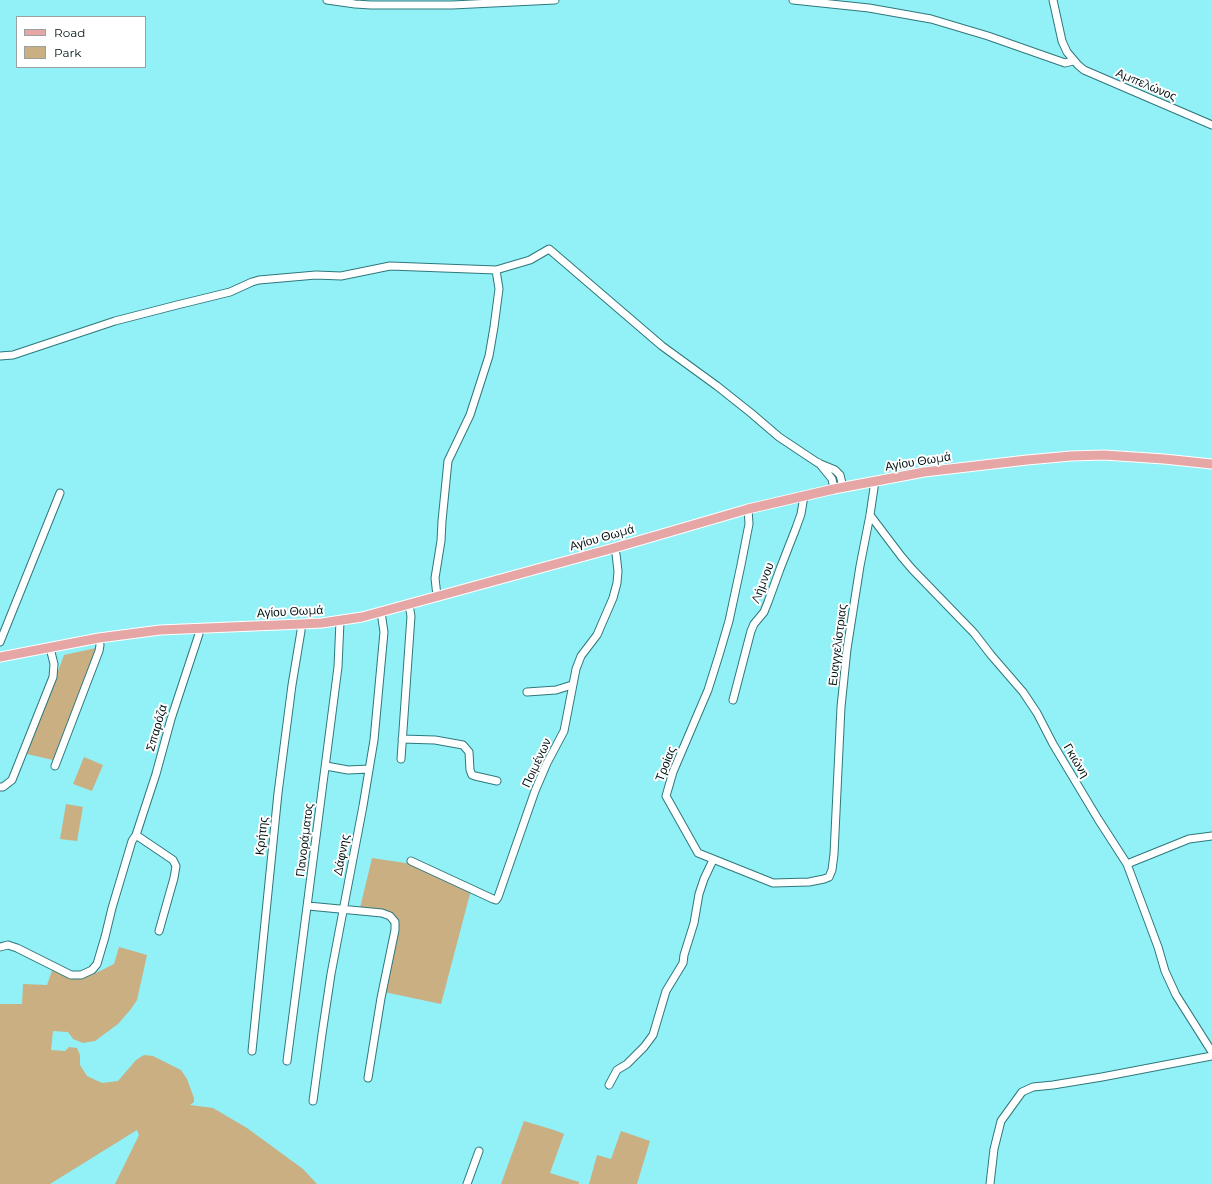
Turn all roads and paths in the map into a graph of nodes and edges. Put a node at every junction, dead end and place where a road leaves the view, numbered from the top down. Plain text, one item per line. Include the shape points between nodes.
1 (327, 0) edge
2 (555, 0) edge
3 (793, 0) edge
4 (1053, 0) edge
5 (1073, 61) junction
6 (1212, 125) edge
7 (496, 270) junction
8 (0, 356) edge
9 (1212, 464) edge
10 (875, 480) junction
11 (839, 488) junction
12 (60, 492) dead end
13 (804, 496) junction
14 (748, 509) junction
15 (870, 515) junction
16 (614, 548) junction
17 (437, 596) junction
18 (409, 604) junction
19 (381, 612) junction
20 (340, 621) junction
21 (301, 624) junction
22 (199, 628) junction
23 (99, 638) junction
24 (0, 642) edge
25 (50, 648) junction
26 (0, 657) edge
27 (572, 685) junction
28 (527, 692) dead end
29 (732, 700) dead end
30 (402, 739) junction
31 (401, 759) dead end
32 (55, 766) dead end
33 (326, 766) junction
34 (369, 769) junction
35 (497, 781) dead end
36 (0, 787) edge
37 (836, 814) joint
38 (136, 835) junction
39 (1212, 836) edge
40 (713, 860) junction
41 (411, 861) dead end
42 (1128, 864) junction
43 (308, 906) junction
44 (343, 910) junction
45 (159, 931) dead end
46 (0, 947) edge
47 (252, 1051) dead end
48 (1212, 1052) edge
49 (1212, 1056) edge
50 (287, 1061) dead end
51 (368, 1078) dead end
52 (609, 1085) dead end
53 (313, 1101) dead end
54 (479, 1151) dead end
55 (468, 1184) edge
56 (990, 1184) edge

1 - 2 street via 371,5
3 - 5 street via 869,8 931,19 1065,63
4 - 5 street via 1062,41
5 - 6 street, Αμπελώνος via 1084,70
7 - 8 street via 390,266 341,276 259,280 230,292
7 - 11 street via 530,260 549,249 662,346 717,386 779,437 818,463 835,470 840,475
7 - 17 street via 499,289 489,356 470,415 448,461 441,541 434,578
9 - 10 main road, Αγίου Θωμά via 1104,455 1071,456
10 - 11 main road, Αγίου Θωμά
10 - 15 street, Ευαγγελίστριας
11 - 13 main road, Αγίου Θωμά
12 - 24 street
13 - 14 main road, Αγίου Θωμά
13 - 29 street, Λήμνου via 801,514 768,602 751,631
14 - 16 main road, Αγίου Θωμά
14 - 40 street, Τροίας via 749,524 729,621 708,690 673,772 666,796 698,853
15 - 37 street, Ευαγγελίστριας via 847,649 841,707
15 - 42 street, Γκιώνη via 912,569 974,633 1023,692 1098,819
16 - 17 main road, Αγίου Θωμά
16 - 27 street, Ποιμένων via 618,571 614,598 597,635 581,656
17 - 18 main road, Αγίου Θωμά
18 - 19 main road, Αγίου Θωμά
18 - 30 street via 412,616
19 - 20 main road, Αγίου Θωμά
19 - 34 street, Δάφνης via 384,632
20 - 21 main road, Αγίου Θωμά
20 - 33 street, Πανοράματος via 338,667
21 - 22 main road, Αγίου Θωμά
21 - 47 street, Κρήτης via 278,793
22 - 23 main road, Αγίου Θωμά
22 - 38 street, Σπαρόζα
23 - 25 main road, Αγίου Θωμά
23 - 32 street via 99,651
25 - 26 main road, Αγίου Θωμά
25 - 36 street via 54,664 53,677 12,780
27 - 28 street via 556,690
27 - 41 street, Ποιμένων via 564,731 535,791 496,900
30 - 31 street
30 - 35 street via 435,740 463,745 469,752 472,775
33 - 34 street via 348,770
33 - 43 street, Πανοράματος
34 - 44 street, Δάφνης
37 - 40 street, Τροίας via 832,870 824,879 773,883
38 - 45 street via 173,860 176,866
38 - 46 street, Σπαρόζα via 132,841 97,964 92,970 81,975 71,974 18,948 8,945
39 - 42 street via 1189,839
40 - 52 street via 699,894 683,963 666,992 652,1035 644,1047 617,1070
42 - 48 street, Γκιώνη via 1165,971 1176,995
43 - 44 street
43 - 50 street, Πανοράματος
44 - 51 street via 382,913 390,916 395,922 396,930 381,998
44 - 53 street, Δάφνης
49 - 56 street via 1033,1087 1022,1092 1001,1121 994,1149
54 - 55 street

